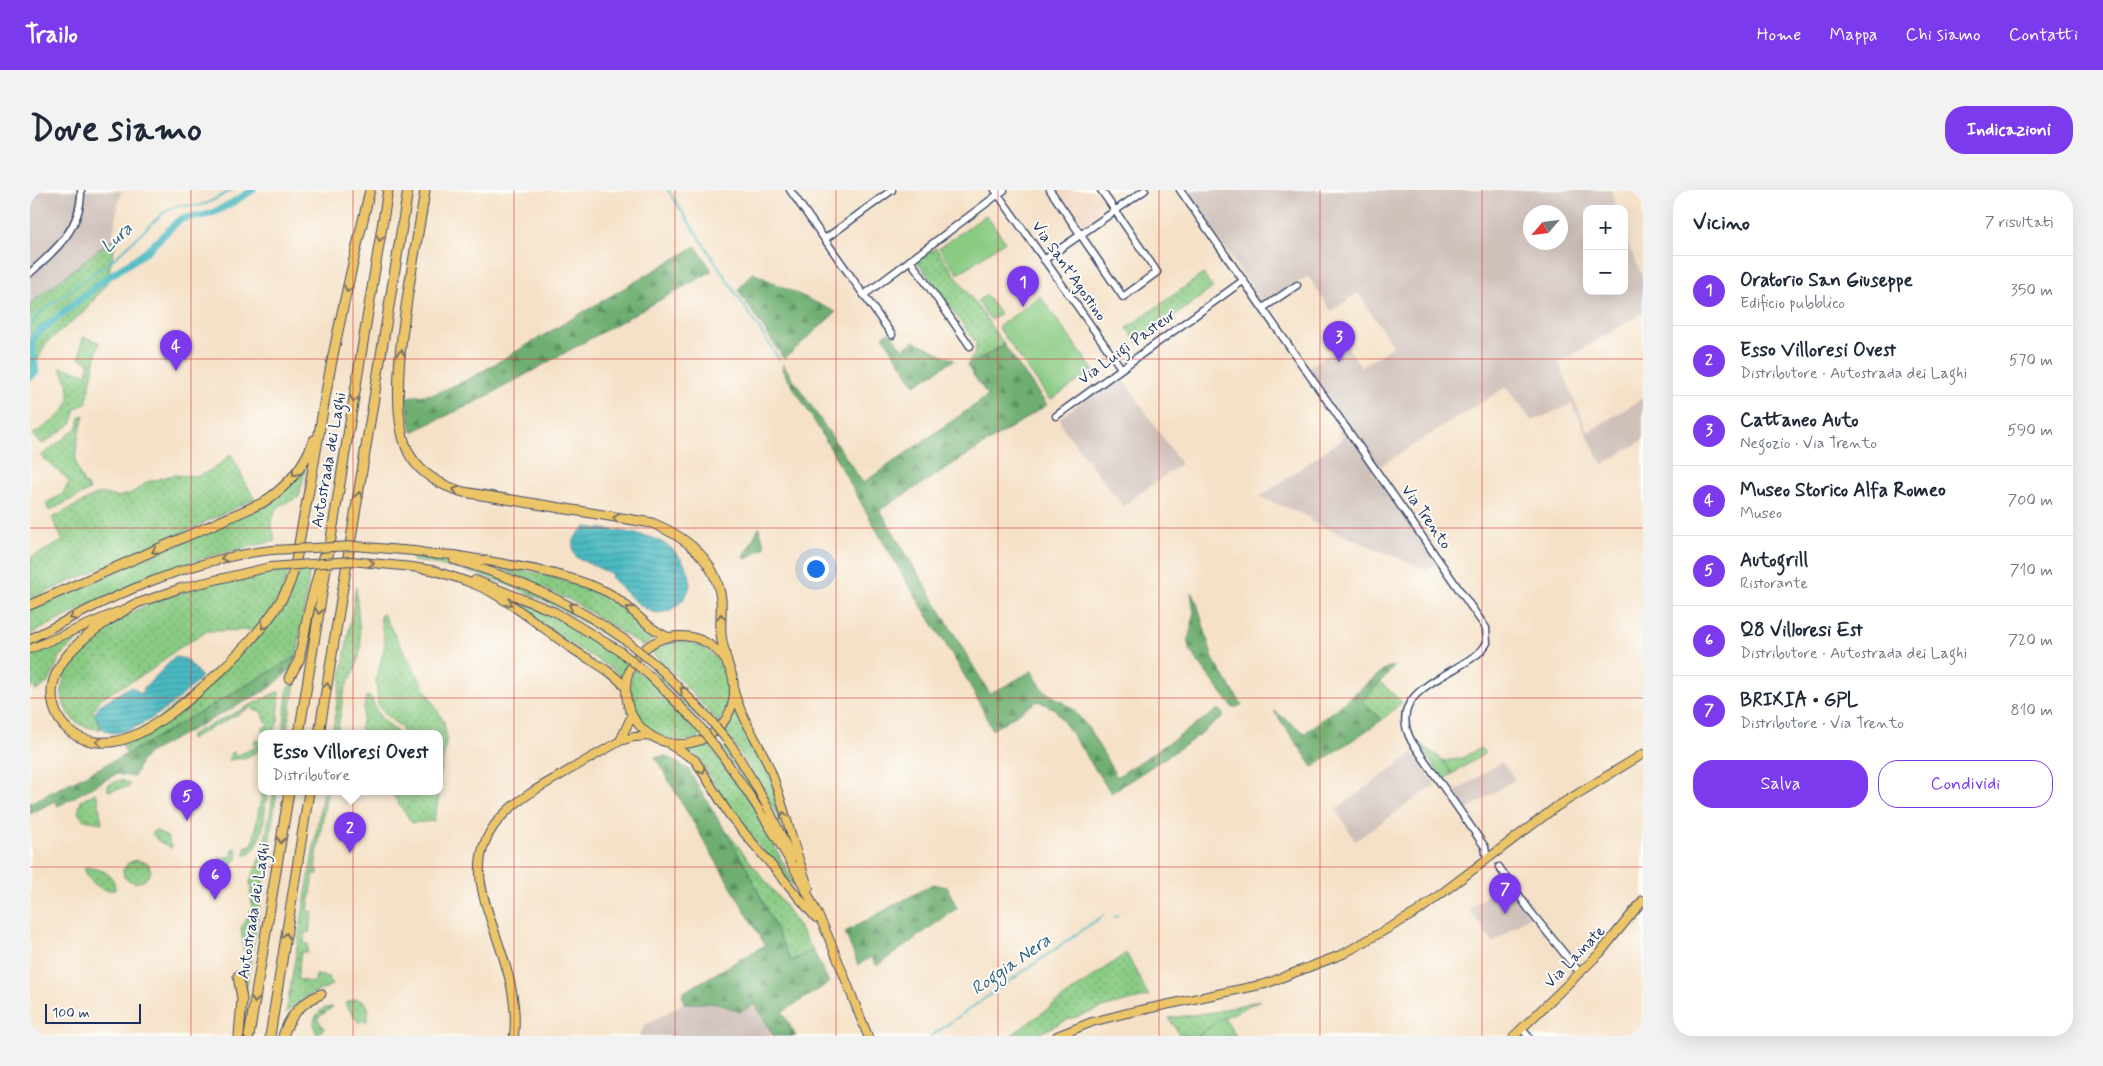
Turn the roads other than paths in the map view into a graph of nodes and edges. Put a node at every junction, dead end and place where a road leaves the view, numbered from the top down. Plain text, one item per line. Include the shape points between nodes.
1 (81, 190) edge
2 (370, 190) edge
3 (388, 190) edge
4 (408, 190) edge
5 (425, 190) edge
6 (790, 190) edge
7 (892, 190) edge
8 (1050, 190) edge
9 (1101, 190) edge
10 (1145, 190) edge
11 (1180, 190) edge
12 (999, 192) edge
13 (1115, 211) junction
14 (1081, 234) junction
15 (825, 239) junction
16 (910, 260) junction
17 (1044, 260) junction
18 (30, 274) edge
19 (1244, 280) junction
20 (1297, 285) dead end
21 (864, 295) junction
22 (1263, 308) junction
23 (892, 335) dead end
24 (970, 346) dead end
25 (1120, 368) junction
26 (326, 396) junction
27 (1056, 416) dead end
28 (333, 526) junction
29 (434, 554) junction
30 (432, 570) junction
31 (135, 604) junction
32 (30, 605) edge
33 (668, 637) junction
34 (30, 638) edge
35 (30, 649) edge
36 (728, 665) junction
37 (289, 678) dead end
38 (626, 688) junction
39 (734, 692) junction
40 (632, 715) junction
41 (300, 730) edge
42 (320, 730) edge
43 (651, 736) junction
44 (620, 741) junction
45 (664, 742) junction
46 (1643, 754) edge
47 (289, 795) edge
48 (310, 795) edge
49 (1485, 846) junction
50 (1496, 851) junction
51 (1487, 858) junction
52 (1499, 867) dead end
53 (801, 884) junction
54 (1643, 900) edge
55 (824, 927) junction
56 (1580, 973) junction
57 (238, 976) dead end
58 (321, 994) dead end
59 (1522, 1029) junction
60 (239, 1036) edge
61 (249, 1036) edge
62 (270, 1036) edge
63 (283, 1036) edge
64 (514, 1036) edge
65 (868, 1036) edge
66 (1057, 1036) edge
67 (1514, 1036) edge
68 (1528, 1036) edge

1 - 18 street via 74,227
2 -> 26 highway
3 -> 28 highway, Autostrada dei Laghi
42 -> 4 highway
36 -> 5 highway via 721,632 720,598 713,573 700,552 680,536 652,523 447,487 419,468 410,455 400,423 399,371
6 - 15 street
7 - 15 street
8 - 14 street
9 - 13 street
10 - 13 street
11 - 19 street, Via Trento
12 - 16 street
12 - 17 street, Via Sant'Agostino
13 - 14 street
13 - 14 street via 1157,272 1123,297
14 - 17 street
15 - 21 street
16 - 21 street
16 - 24 street
17 - 25 street, Via Sant'Agostino
19 - 22 street, Via Trento
19 - 25 street, Via Luigi Pasteur
20 - 22 street
21 - 23 street
22 - 49 street, Via Trento via 1486,628 1486,643 1482,650 1413,698 1404,714 1404,724 1412,742
25 - 27 street, Via Luigi Pasteur
26 -> 31 highway via 293,571 274,613 251,641 171,714 122,740 89,742 74,735 60,721 53,704 53,680 60,663 75,644
26 -> 32 highway via 309,455 274,495 186,538
28 - 37 highway via 310,605 299,660
28 -> 41 highway, Autostrada dei Laghi
33 -> 29 main road via 653,631 610,594 586,582
29 -> 34 main road, bridge via 354,546 272,550 234,556 170,574
53 -> 29 main road, bridge via 778,826 732,745 657,666 593,618 553,597 505,576
31 -> 30 main road, bridge via 181,588 270,567 351,561
30 -> 38 main road via 496,595 609,670
30 - 53 main road, bridge via 467,577 537,603 585,628 650,676 697,723 721,754
31 - 35 main road
33 - 36 main road via 696,638 709,644
33 - 38 main road via 655,642 638,656 628,674
36 - 39 main road
38 - 40 main road
39 - 45 main road via 726,719 706,738 692,743
55 -> 39 main road via 797,859 772,774
40 - 43 main road
40 - 44 main road
43 - 44 main road
43 - 45 main road
44 - 64 main road via 525,795 506,810 487,836 480,873 484,899 512,987 516,1015
45 -> 55 main road via 695,760 730,816
46 - 50 main road via 1584,788
47 -> 61 highway, Autostrada dei Laghi
62 -> 48 highway
49 - 50 street
49 - 51 street
50 - 51 main road
51 - 66 main road via 1432,902 1395,926 1305,970 1224,994 1092,1022
52 - 56 street
53 - 55 main road
54 - 56 main road, Via Lainate
55 - 65 main road
56 - 59 main road, Via Lainate
57 - 60 highway via 242,1000
58 - 63 highway via 299,1007
59 - 67 main road, Via Lainate
59 - 68 street

